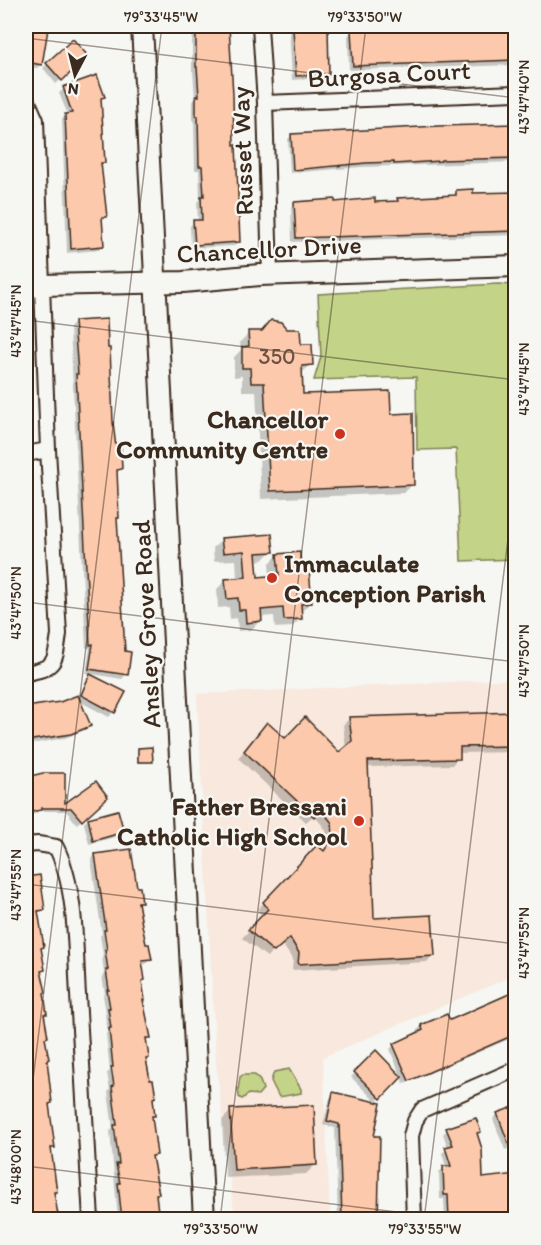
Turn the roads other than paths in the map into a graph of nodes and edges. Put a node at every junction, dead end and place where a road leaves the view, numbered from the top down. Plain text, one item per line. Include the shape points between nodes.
1 (142, 26) edge
2 (260, 26) edge
3 (516, 93) edge
4 (265, 102) junction
5 (26, 103) edge
6 (516, 266) edge
7 (270, 275) junction
8 (155, 282) junction
9 (34, 287) edge
10 (48, 450) junction
11 (26, 454) edge
12 (26, 673) edge
13 (26, 845) edge
14 (516, 1069) edge
15 (91, 1220) edge
16 (204, 1220) edge
17 (414, 1220) edge

1 - 8 street, Ansley Grove Road
2 - 4 street, Russet Way
3 - 4 street, Burgosa Court
4 - 7 street, Russet Way
5 - 9 street via 36,120
6 - 7 street, Chancellor Drive
7 - 8 street, Chancellor Drive
8 - 9 street, Chancellor Drive
8 - 16 street, Ansley Grove Road
9 - 10 street via 47,380
10 - 11 street
10 - 12 street via 59,634 55,659 48,668
13 - 15 street via 56,847 69,888
14 - 17 street via 422,1110 411,1136

